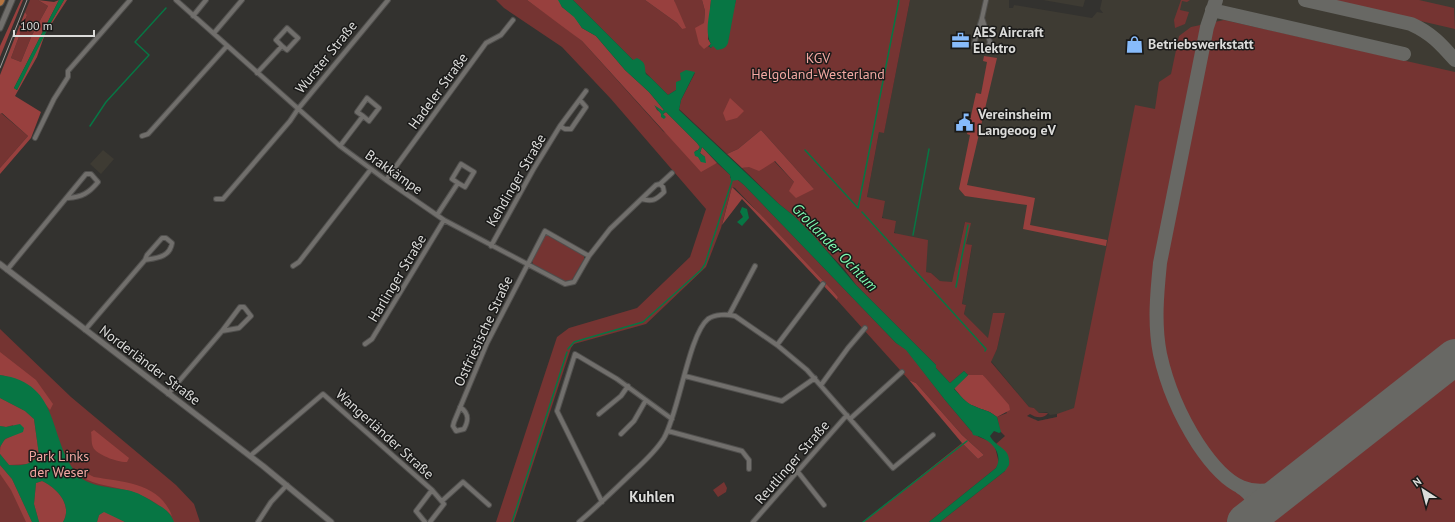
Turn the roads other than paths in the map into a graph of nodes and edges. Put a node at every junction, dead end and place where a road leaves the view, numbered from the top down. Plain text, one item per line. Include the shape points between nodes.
1 (12, 0) edge
2 (130, 0) edge
3 (176, 0) edge
4 (206, 0) edge
5 (242, 0) edge
6 (388, 0) edge
7 (986, 0) edge
8 (193, 16) junction
9 (982, 18) junction
10 (513, 20) dead end
11 (0, 28) edge
12 (214, 33) junction
13 (227, 46) junction
14 (282, 46) junction
15 (257, 73) junction
16 (586, 91) dead end
17 (580, 100) junction
18 (298, 109) junction
19 (363, 116) junction
20 (560, 126) junction
21 (142, 136) dead end
22 (35, 138) dead end
23 (340, 146) junction
24 (371, 169) junction
25 (672, 172) dead end
26 (386, 180) junction
27 (458, 182) junction
28 (660, 184) junction
29 (68, 198) junction
30 (216, 199) dead end
31 (642, 199) junction
32 (437, 215) junction
33 (444, 220) junction
34 (490, 246) junction
35 (589, 256) junction
36 (145, 260) junction
37 (0, 264) edge
38 (527, 265) junction
39 (293, 266) dead end
40 (755, 266) dead end
41 (7, 270) junction
42 (823, 284) dead end
43 (729, 315) junction
44 (865, 328) dead end
45 (85, 330) junction
46 (222, 331) junction
47 (365, 344) dead end
48 (777, 345) junction
49 (902, 372) dead end
50 (685, 376) junction
51 (815, 378) junction
52 (821, 385) junction
53 (628, 386) junction
54 (168, 394) junction
55 (646, 400) junction
56 (460, 407) junction
57 (599, 414) dead end
58 (849, 416) junction
59 (672, 419) junction
60 (668, 431) junction
61 (621, 434) dead end
62 (932, 435) dead end
63 (250, 456) junction
64 (748, 469) dead end
65 (798, 472) junction
66 (287, 485) junction
67 (432, 490) junction
68 (442, 501) junction
69 (602, 502) junction
70 (824, 504) dead end
71 (489, 505) dead end
72 (258, 522) edge
73 (331, 522) edge
74 (425, 522) edge
75 (430, 522) edge
76 (579, 522) edge
77 (753, 522) edge

1 - 11 street
2 - 22 street via 68,71 68,77
3 - 8 street, Brakkämpe
4 - 8 street
5 - 12 street
6 - 18 street, Wurster Straße
7 - 9 street
8 - 12 street, Brakkämpe
9 - 9 street via 974,44 978,50 987,51 990,42
10 - 26 street, Hadeler Straße via 501,36 486,43
12 - 13 street, Brakkämpe
13 - 15 street, Brakkämpe
13 - 21 street via 148,134
14 - 14 street via 288,50 298,38 287,28 276,40
14 - 15 street
15 - 18 street, Brakkämpe
16 - 17 street, Kehdinger Straße
17 - 20 street, Kehdinger Straße
17 - 20 street, Kehdinger Straße via 586,108 580,119 571,129
18 - 23 street, Brakkämpe
18 - 30 street, Wurster Straße via 223,199
19 - 19 street via 369,121 379,108 367,98 357,112
19 - 23 street
20 - 34 street, Kehdinger Straße
23 - 24 street, Brakkämpe
24 - 26 street, Brakkämpe
24 - 39 street via 299,262
25 - 28 street
26 - 32 street, Brakkämpe
27 - 27 street via 465,187 474,172 461,164 452,179
27 - 32 street
28 - 31 street via 656,184
28 - 31 street via 664,192 657,199
29 - 29 street via 89,192 98,182 97,179 91,174 86,174
29 - 41 street
31 - 35 street via 610,229
32 - 33 street, Brakkämpe
33 - 34 street, Brakkämpe
33 - 47 street, Harlinger Straße via 372,339
34 - 38 street, Brakkämpe
35 - 38 street, Brakkämpe via 576,280 568,285
35 - 38 street via 545,231
36 - 36 street via 162,257 172,243 162,238
36 - 45 street
37 - 41 street, Norderländer Straße
38 - 56 street, Ostfriesische Straße via 486,343
40 - 43 street
41 - 45 street, Norderländer Straße
42 - 48 street
43 - 48 street via 737,317
43 - 50 street via 712,317 702,327
44 - 52 street
45 - 54 street, Norderländer Straße
46 - 46 street via 239,328 251,316 250,312 240,307
46 - 54 street
48 - 51 street
49 - 58 street, Reutlinger Straße
50 - 51 street via 782,401
50 - 59 street
51 - 52 street
52 - 58 street
53 - 55 street
53 - 57 street via 621,396
53 - 69 street via 575,354 557,411
54 - 63 street, Norderländer Straße
55 - 59 street
55 - 61 street via 634,420
56 - 56 street, Ostfriesische Straße via 453,426 456,431 464,429 467,421 467,416
58 - 62 street via 893,468
58 - 65 street, Reutlinger Straße
59 - 60 street
60 - 64 street via 742,451 749,460
60 - 69 street via 658,446
63 - 66 street, Norderländer Straße
63 - 67 street, Wangerländer Straße via 324,394
65 - 70 street
65 - 77 street, Reutlinger Straße
66 - 72 street via 271,502
66 - 73 street, Norderländer Straße
67 - 68 street
67 - 74 street via 416,511
68 - 71 street via 463,482
68 - 75 street via 444,504
69 - 76 street

